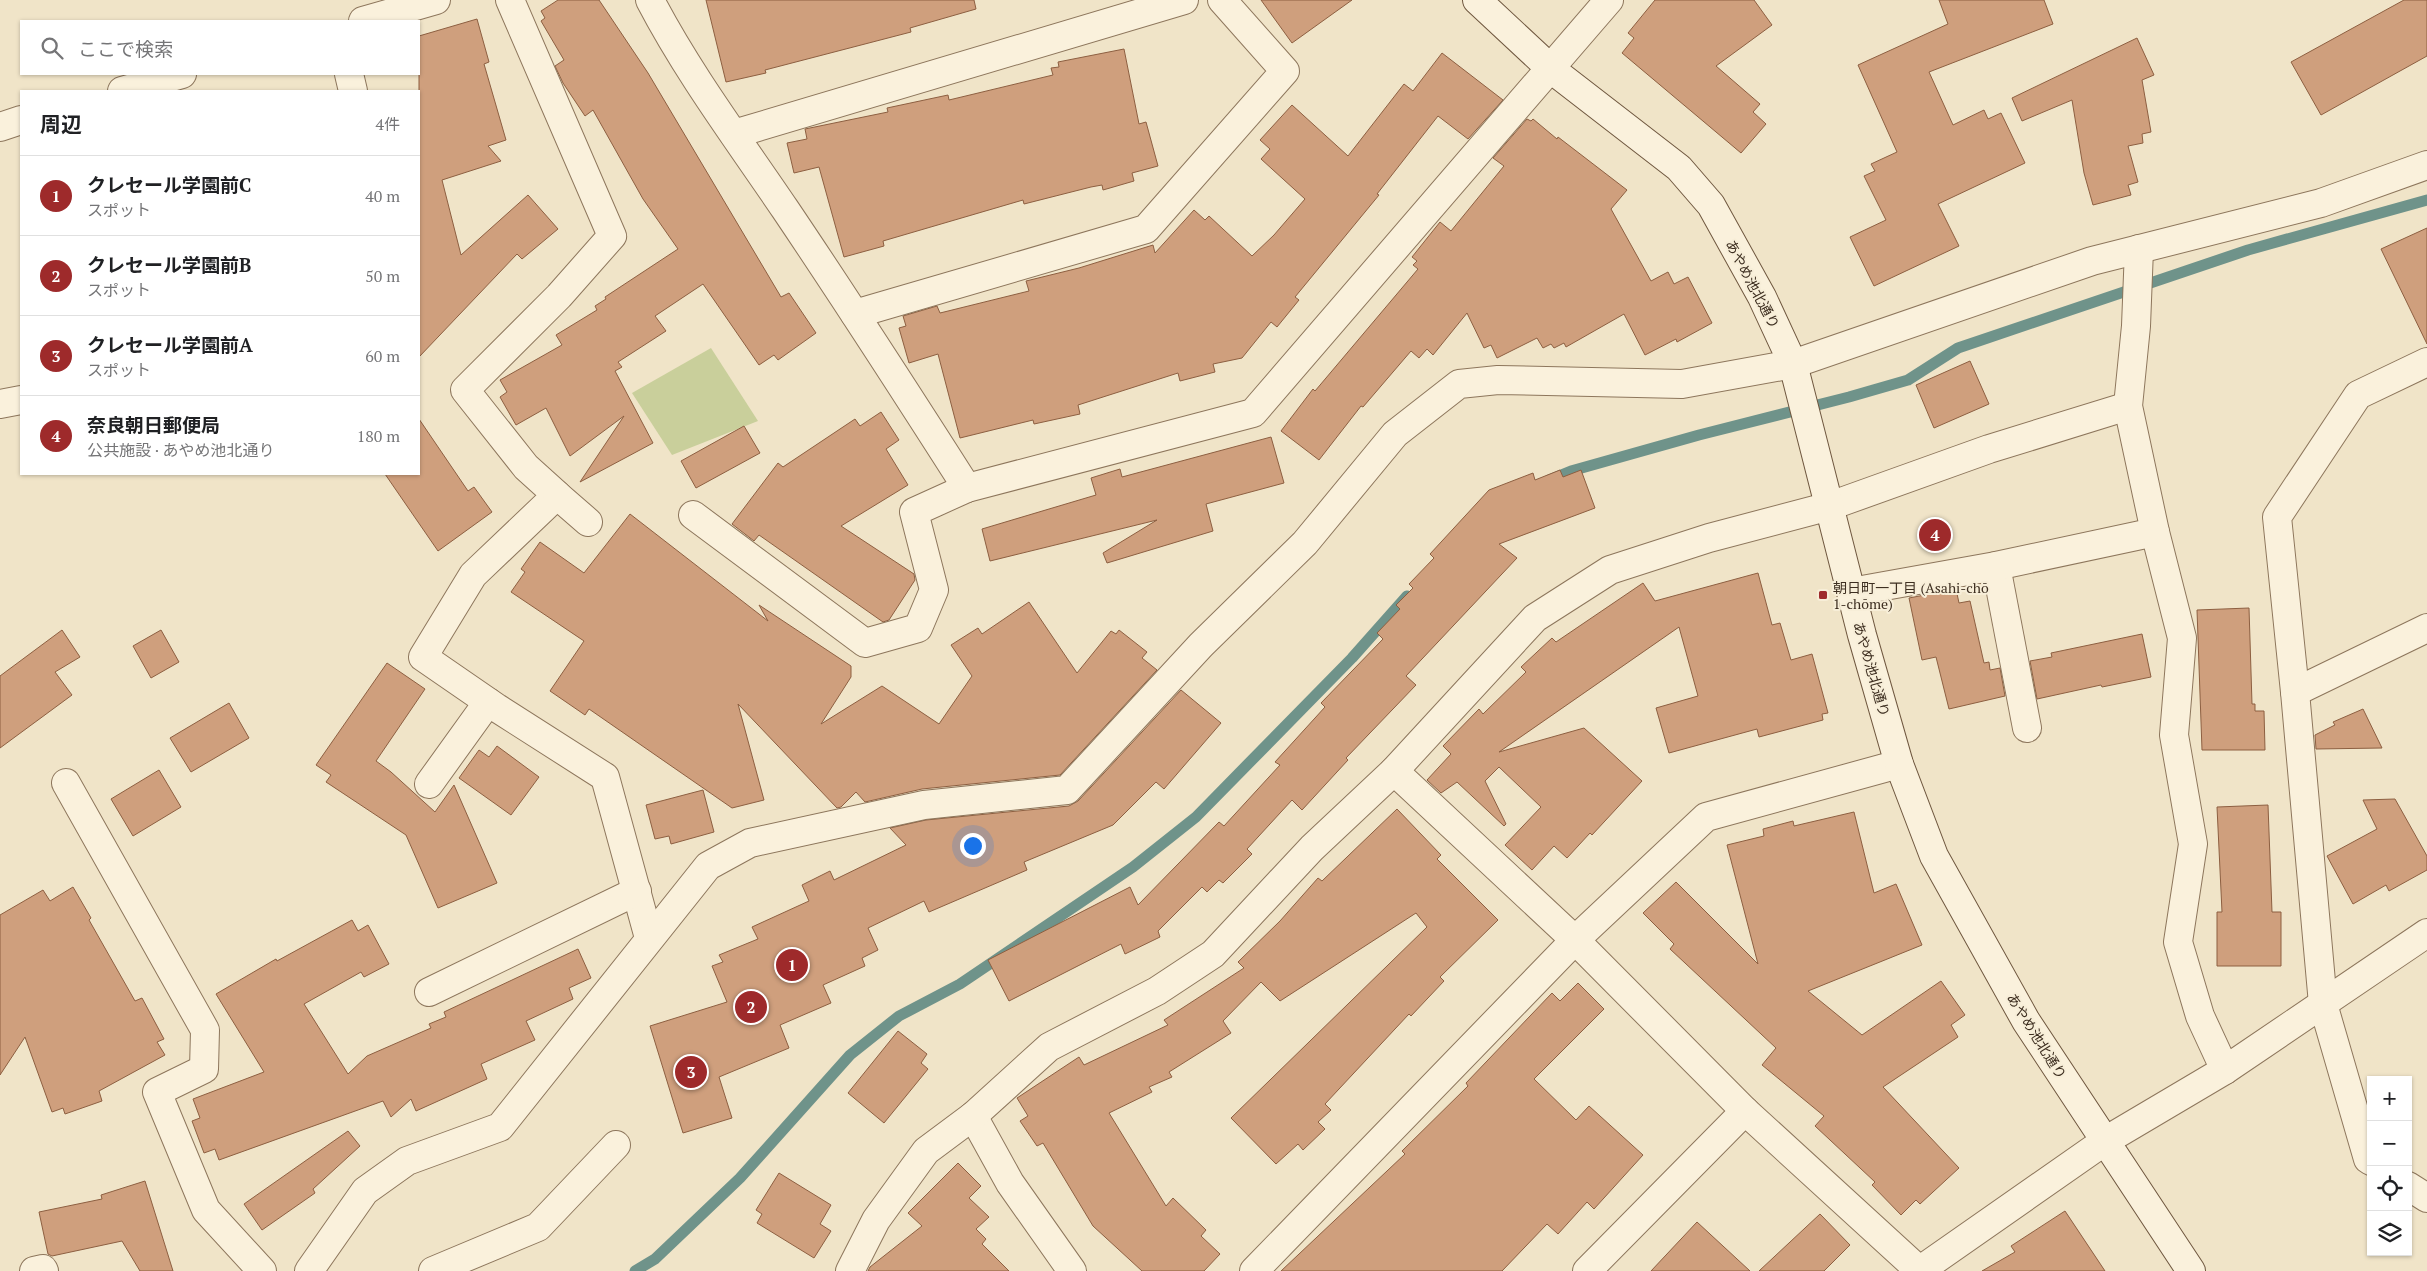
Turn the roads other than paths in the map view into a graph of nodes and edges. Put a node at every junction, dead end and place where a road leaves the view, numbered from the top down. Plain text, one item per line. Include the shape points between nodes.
1 (436, 0) edge
2 (510, 0) edge
3 (650, 0) edge
4 (1184, 0) edge
5 (1222, 0) edge
6 (1477, 0) edge
7 (1609, 0) edge
8 (366, 20) edge
9 (1551, 69) junction
10 (178, 75) edge
11 (349, 75) edge
12 (126, 90) edge
13 (353, 90) edge
14 (20, 120) edge
15 (0, 127) edge
16 (734, 134) junction
17 (2427, 165) edge
18 (2139, 249) junction
19 (855, 314) junction
20 (2427, 362) edge
21 (1793, 364) junction
22 (20, 400) edge
23 (0, 404) edge
24 (2128, 406) junction
25 (967, 488) junction
26 (557, 495) junction
27 (1830, 506) junction
28 (693, 515) dead end
29 (588, 522) dead end
30 (2155, 532) junction
31 (1996, 566) junction
32 (1851, 592) junction
33 (2427, 628) edge
34 (2295, 692) junction
35 (488, 702) junction
36 (2026, 728) dead end
37 (1899, 764) junction
38 (1394, 771) junction
39 (66, 783) dead end
40 (429, 784) dead end
41 (636, 892) junction
42 (2427, 933) edge
43 (649, 938) junction
44 (1576, 940) junction
45 (429, 992) dead end
46 (2322, 1004) junction
47 (2225, 1070) junction
48 (1745, 1111) junction
49 (973, 1116) junction
50 (2105, 1141) junction
51 (616, 1145) dead end
52 (2367, 1156) edge
53 (2412, 1189) edge
54 (2427, 1198) edge
55 (34, 1271) edge
56 (44, 1271) edge
57 (262, 1271) edge
58 (309, 1271) edge
59 (434, 1271) edge
60 (850, 1271) edge
61 (1072, 1271) edge
62 (1254, 1271) edge
63 (1587, 1271) edge
64 (1920, 1271) edge
65 (2191, 1271) edge

1 - 8 street
2 - 26 street via 612,236 559,296 465,390 526,467
3 - 16 street
4 - 16 street
5 - 19 street via 1285,71 1146,229
6 - 9 street, あやめ池北通り
7 - 9 street
9 - 21 street, あやめ池北通り via 1679,168 1711,205 1762,297
9 - 25 street via 1254,413
10 - 12 street
11 - 13 street
14 - 15 street
16 - 19 street
17 - 18 street via 2321,203
18 - 21 street via 2092,260
18 - 24 street
19 - 25 street
20 - 34 street via 2358,395 2277,517
21 - 27 street, あやめ池北通り
21 - 43 street via 1682,384 1498,380 1459,384 1395,434 1305,543 1201,645 1067,790 924,805 750,842 708,866
22 - 23 street
24 - 27 street via 1989,449
24 - 30 street
25 - 28 street via 914,512 934,590 918,628 865,643
26 - 29 street
26 - 35 street via 473,575 423,657
27 - 32 street, あやめ池北通り
27 - 38 street via 1709,538 1610,570 1535,618
30 - 31 street
30 - 47 street via 2182,638 2174,734 2194,844 2178,942 2200,1016
31 - 32 street
31 - 36 street
32 - 37 street, あやめ池北通り
33 - 34 street
34 - 46 street
35 - 40 street
35 - 41 street via 605,777
37 - 44 street via 1706,817
37 - 50 street, あやめ池北通り via 1934,856 1973,930 2026,1021
38 - 44 street
38 - 49 street via 1312,848 1212,954 1156,991 1049,1047
39 - 57 street via 205,1030 204,1069 158,1092 206,1210
41 - 43 street
41 - 45 street
42 - 46 street
43 - 58 street via 500,1127 407,1162 365,1191
44 - 48 street
44 - 62 street
46 - 47 street
46 - 52 street
47 - 50 street
48 - 63 street
48 - 64 street
49 - 60 street via 926,1151 876,1220
49 - 61 street via 1010,1183
50 - 64 street
50 - 65 street, あやめ池北通り
51 - 59 street via 538,1227
53 - 54 street
55 - 56 street

